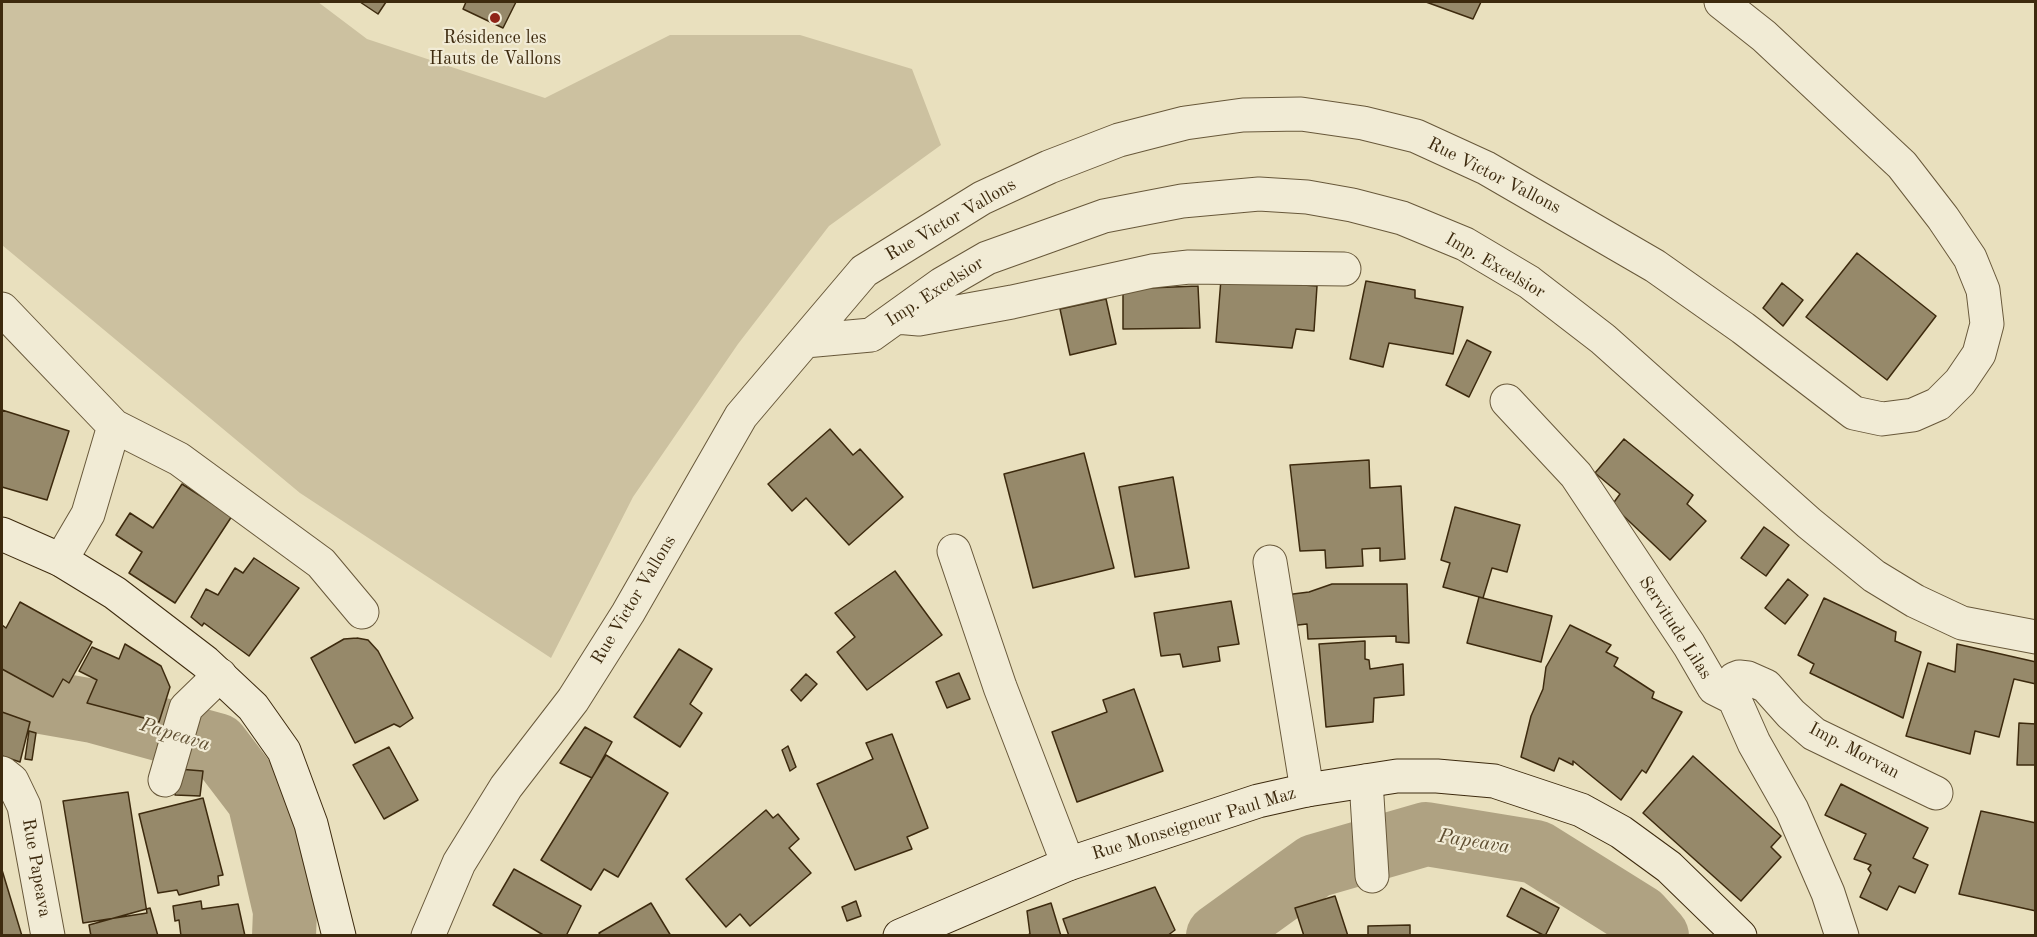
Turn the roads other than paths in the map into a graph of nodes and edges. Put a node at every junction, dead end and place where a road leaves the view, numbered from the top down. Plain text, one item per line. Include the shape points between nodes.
1 (1721, 2) edge
2 (1344, 269) dead end
3 (2, 309) edge
4 (896, 316) junction
5 (805, 341) junction
6 (1507, 401) dead end
7 (114, 426) junction
8 (2, 534) edge
9 (954, 551) dead end
10 (61, 560) junction
11 (1270, 562) dead end
12 (362, 612) dead end
13 (2036, 637) edge
14 (220, 675) junction
15 (1734, 698) junction
16 (2, 773) edge
17 (165, 780) dead end
18 (1366, 781) junction
19 (1306, 790) junction
20 (1936, 793) dead end
21 (1068, 864) junction
22 (1372, 876) dead end
23 (48, 936) edge
24 (339, 936) edge
25 (428, 936) edge
26 (900, 936) edge
27 (1740, 936) edge
28 (1842, 936) edge

1 - 5 street, Rue Victor Vallons via 1764,36 1902,165 1970,258 1983,290 1987,324 1979,354 1960,382 1938,404 1913,415 1882,420 1854,413 1655,266 1486,168 1416,136 1364,123 1300,114 1243,114 1185,123 1119,140 1049,167 982,198 864,271
2 - 4 street via 1188,267 919,319
3 - 7 street
4 - 5 street, Imp. Excelsior via 871,336
4 - 13 street, Imp. Excelsior via 987,258 1104,216 1182,201 1259,194 1307,197 1402,218 1465,244 1529,282 1603,339 1874,576 1962,623
5 - 25 street, Rue Victor Vallons via 741,416 579,691 506,787 459,863
6 - 15 street, Servitude Lilas via 1576,475 1714,688
7 - 10 street via 88,514
7 - 12 street via 178,459 321,562
8 - 10 street
9 - 21 street via 1000,687
10 - 14 street via 115,592
11 - 19 street
14 - 17 street via 186,708
14 - 24 street via 253,707 284,751 311,824
15 - 20 street, Imp. Morvan via 1734,679 1748,678 1766,686 1814,734
15 - 28 street via 1792,810
16 - 23 street, Rue Papeava via 12,781 24,806
18 - 19 street, Rue Monseigneur Paul Maz
18 - 22 street
18 - 27 street, Rue Monseigneur Paul Maz via 1437,776 1494,782 1581,810 1621,832 1668,867
19 - 21 street, Rue Monseigneur Paul Maz via 1190,822
21 - 26 street, Rue Monseigneur Paul Maz

